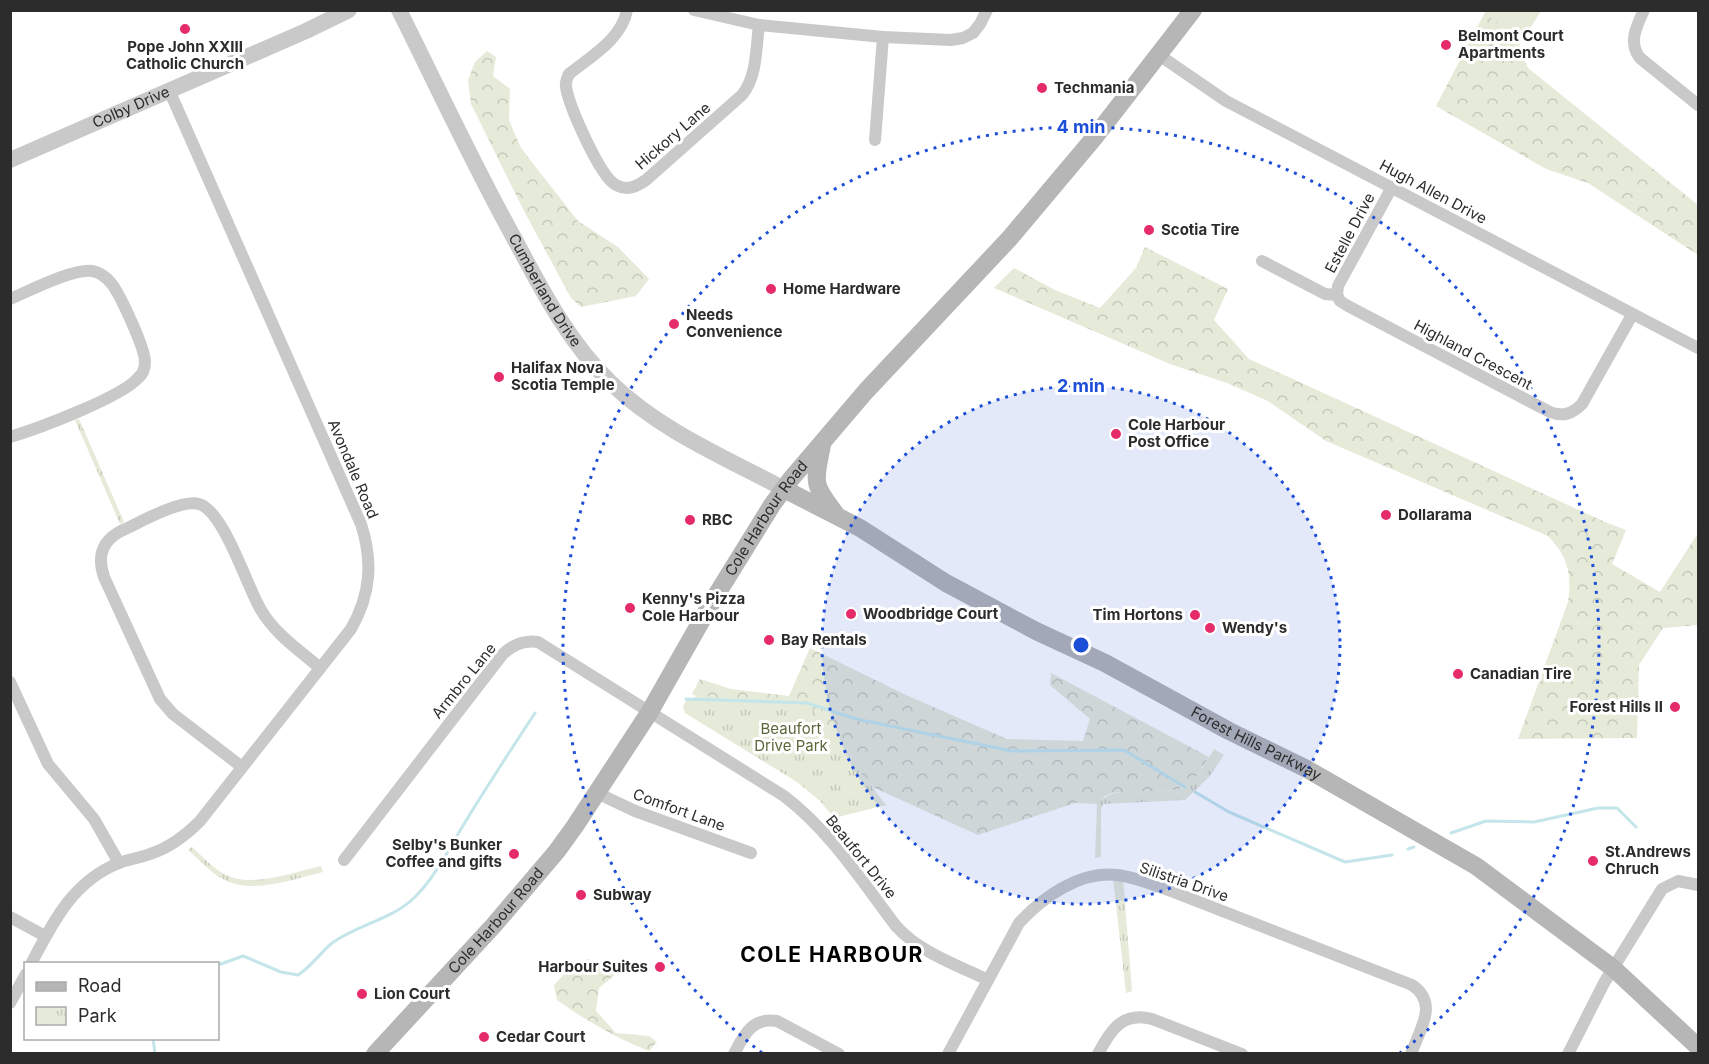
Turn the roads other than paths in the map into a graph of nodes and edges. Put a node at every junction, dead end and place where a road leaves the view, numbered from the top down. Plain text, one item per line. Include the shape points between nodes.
1 (349, 10) edge
2 (399, 10) edge
3 (627, 10) edge
4 (694, 10) edge
5 (987, 10) edge
6 (1193, 10) edge
7 (1644, 10) edge
8 (759, 25) junction
9 (883, 37) junction
10 (1159, 55) junction
11 (169, 90) junction
12 (1698, 105) edge
13 (875, 140) dead end
14 (11, 160) edge
15 (1392, 187) junction
16 (1262, 261) dead end
17 (1337, 295) junction
18 (10, 299) edge
19 (1632, 315) junction
20 (1698, 348) edge
21 (10, 437) edge
22 (823, 442) junction
23 (784, 489) junction
24 (838, 516) junction
25 (320, 668) junction
26 (10, 682) edge
27 (649, 713) junction
28 (242, 767) junction
29 (597, 793) junction
30 (751, 853) dead end
31 (344, 860) dead end
32 (119, 863) junction
33 (1698, 885) edge
34 (10, 917) edge
35 (45, 936) junction
36 (32, 962) edge
37 (1613, 968) junction
38 (24, 978) edge
39 (988, 980) junction
40 (10, 1003) edge
41 (1698, 1047) edge
42 (375, 1053) edge
43 (734, 1053) edge
44 (839, 1053) edge
45 (948, 1053) edge
46 (1098, 1053) edge
47 (1242, 1053) edge
48 (1411, 1053) edge
49 (1568, 1053) edge

1 - 11 street, Colby Drive
2 - 23 street, Cumberland Drive via 534,276 587,357 611,383 668,428
3 - 8 street, Hickory Lane via 617,33 569,74 566,83 576,117 604,174 623,188 646,180 742,95 752,73
4 - 8 street
5 - 9 street via 975,31 963,38
6 - 10 main road, Cole Harbour Road
7 - 12 street via 1634,37 1635,52
8 - 9 street
9 - 13 street
10 - 15 street, Hugh Allen Drive via 1226,101
10 - 22 main road, Cole Harbour Road via 1009,239
11 - 14 street, Colby Drive
11 - 25 street, Avondale Road via 366,539 370,570 364,600 351,629
15 - 17 street, Estelle Drive via 1338,286
15 - 19 street, Hugh Allen Drive
16 - 17 street, Highland Crescent via 1325,294
17 - 19 street, Highland Crescent via 1348,306 1561,415 1571,413 1584,402
18 - 21 street via 70,274 99,273 117,291 145,361 137,380 115,394
19 - 20 street, Hugh Allen Drive
22 - 23 main road, Cole Harbour Road
22 - 24 main road via 816,476 818,490
23 - 24 main road, Forest Hills Parkway
23 - 27 main road, Cole Harbour Road via 712,602
24 - 37 main road, Forest Hills Parkway via 946,583 1305,768 1467,860
25 - 28 street, Avondale Road
25 - 28 street via 262,613 222,529 205,507 192,503 176,507 105,542 101,552 102,573 160,699 173,714
26 - 32 street via 48,764 94,819
27 - 29 main road, Cole Harbour Road
27 - 31 street, Armbro Lane via 546,646 532,641 516,644 502,655
27 - 39 street, Beaufort Drive via 795,805 828,836 906,936 922,948
28 - 32 street, Avondale Road via 200,821 181,838 156,852
29 - 30 street, Comfort Lane
29 - 42 main road, Cole Harbour Road via 555,853 494,925
32 - 35 street, Avondale Road via 76,890
33 - 37 street via 1678,881 1662,889
34 - 35 street
35 - 36 street, Avondale Road
37 - 41 main road, Forest Hills Parkway
37 - 49 street
38 - 40 street
39 - 45 street, Silistria Drive
39 - 48 street, Silistria Drive via 1019,923 1034,906 1078,881 1116,875 1171,891 1412,985 1421,992 1427,1008
43 - 44 street via 750,1027 769,1020
46 - 47 street via 1116,1025 1140,1017

